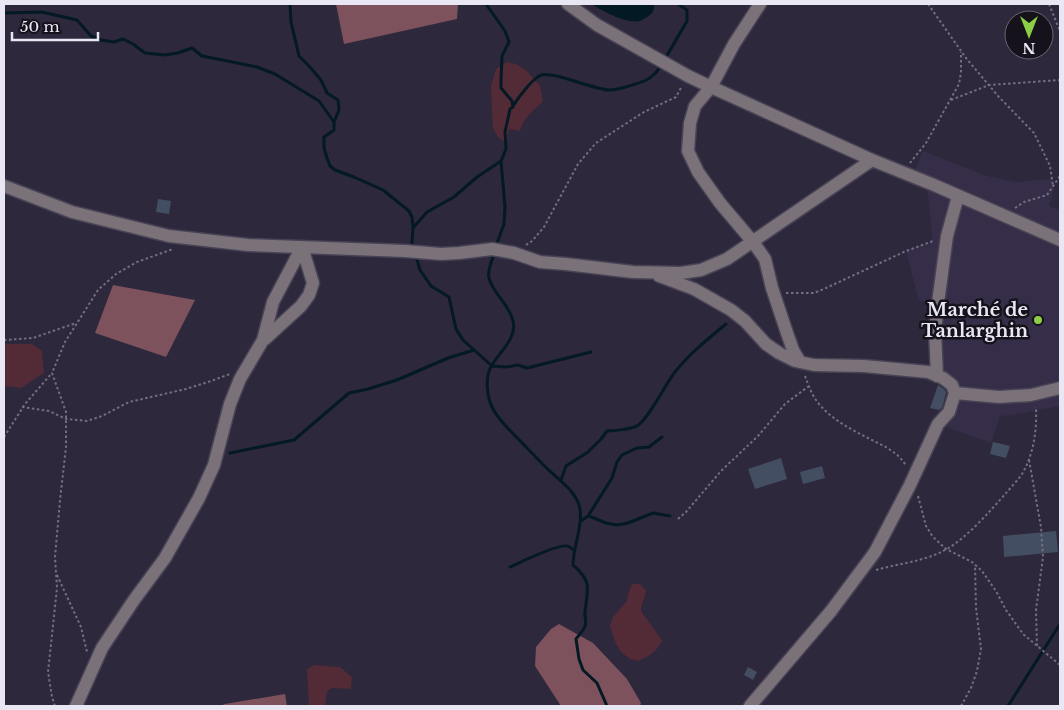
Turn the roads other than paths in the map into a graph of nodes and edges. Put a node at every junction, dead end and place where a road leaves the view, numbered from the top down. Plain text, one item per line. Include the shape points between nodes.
1 (568, 4) edge
2 (760, 4) edge
3 (711, 87) junction
4 (872, 160) junction
5 (4, 186) edge
6 (958, 196) junction
7 (1060, 240) edge
8 (753, 242) junction
9 (302, 247) junction
10 (650, 272) junction
11 (263, 340) junction
12 (800, 362) junction
13 (937, 376) junction
14 (1060, 388) edge
15 (955, 393) junction
16 (76, 706) edge
17 (750, 706) edge

1 - 3 street via 597,25
2 - 3 street
3 - 4 street
3 - 8 street via 696,106 690,123 688,151 714,195
4 - 6 street
4 - 8 street
5 - 9 street via 72,212 169,236
6 - 7 street
6 - 13 street via 947,236 934,331
8 - 10 street via 727,259 701,270
8 - 12 street via 765,259 786,333
9 - 10 street via 441,254 492,249 540,262
9 - 11 street via 273,302
9 - 11 street via 313,283 309,295
10 - 12 street via 694,289 731,310 766,344
11 - 16 street via 240,379 214,465 199,498 165,558 102,648
12 - 13 street via 814,366 864,366 928,372
13 - 15 street via 952,384
14 - 15 street via 999,397
15 - 17 street via 949,412 938,424 875,552 831,611

